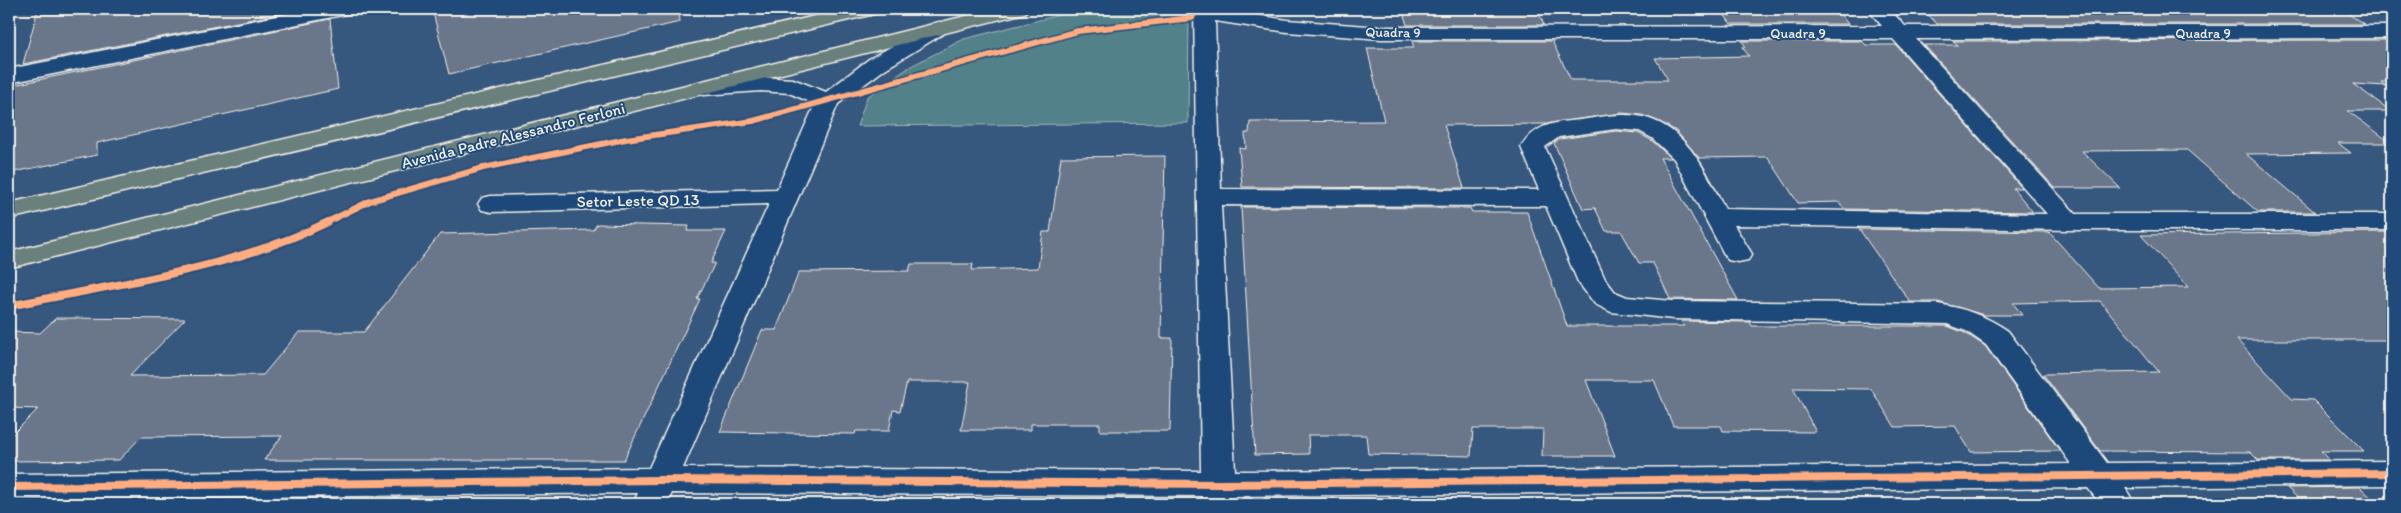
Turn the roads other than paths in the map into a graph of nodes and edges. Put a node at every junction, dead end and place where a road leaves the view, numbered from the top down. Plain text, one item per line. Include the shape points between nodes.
1 (232, 9) edge
2 (342, 9) edge
3 (870, 9) edge
4 (1018, 9) edge
5 (1878, 9) edge
6 (1205, 11) edge
7 (939, 28) junction
8 (231, 32) junction
9 (2392, 32) edge
10 (1898, 34) junction
11 (9, 76) edge
12 (702, 88) junction
13 (828, 101) junction
14 (786, 196) junction
15 (1208, 197) junction
16 (1555, 198) junction
17 (491, 204) dead end
18 (9, 211) edge
19 (1716, 217) junction
20 (2069, 222) junction
21 (2392, 222) edge
22 (1738, 254) dead end
23 (9, 260) edge
24 (2392, 473) edge
25 (2096, 475) junction
26 (9, 487) edge
27 (655, 492) edge
28 (1219, 494) edge
29 (2118, 504) edge

1 - 8 street
2 - 8 street
3 - 18 main road
4 - 7 main road, Avenida Padre Alessandro Ferloni
5 - 10 street
6 - 10 street, Quadra 9 via 1287,26 1381,33
6 - 15 street
7 - 12 main road, Avenida Padre Alessandro Ferloni
7 - 13 street via 878,64
8 - 11 street
9 - 10 street, Quadra 9
10 - 20 street
12 - 13 street via 761,84 793,86
12 - 23 main road, Avenida Padre Alessandro Ferloni
13 - 14 street
14 - 17 street, Setor Leste QD 13
14 - 27 street
15 - 16 street
15 - 28 street
16 - 19 street via 1533,147 1538,137 1552,131 1628,122 1646,124 1682,149
16 - 25 street via 1592,282 1605,298 1621,306 1673,310 1938,313 1987,330 1997,338
19 - 20 street
19 - 22 street
20 - 21 street
24 - 25 street
25 - 28 street
25 - 29 street
26 - 27 street
27 - 28 street

